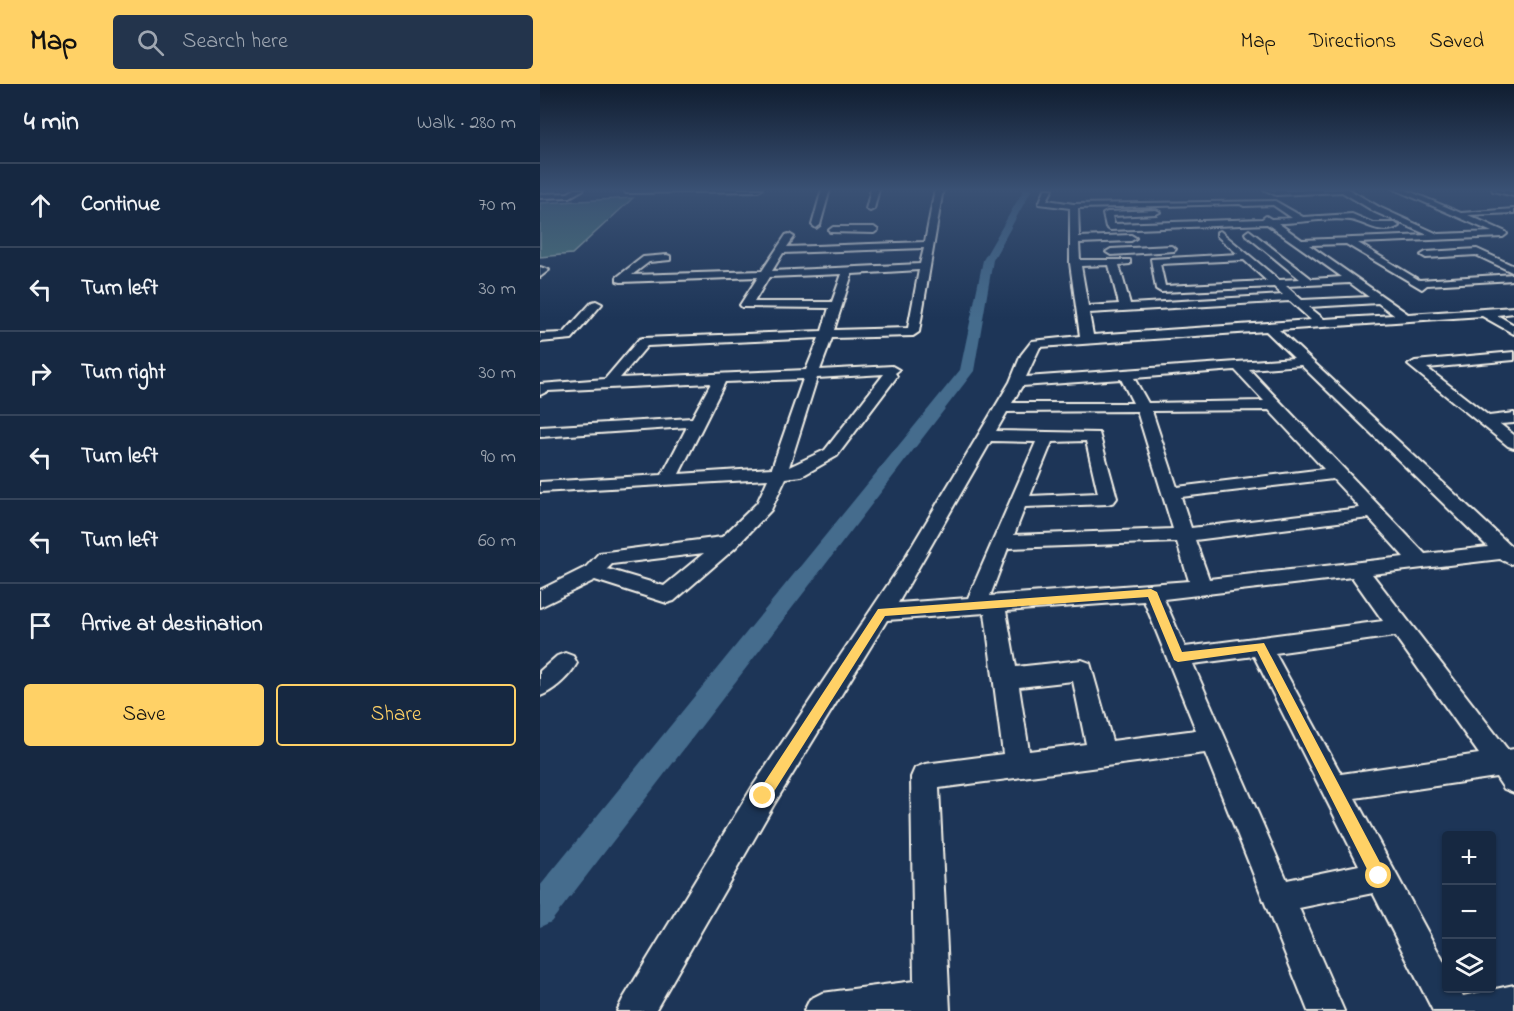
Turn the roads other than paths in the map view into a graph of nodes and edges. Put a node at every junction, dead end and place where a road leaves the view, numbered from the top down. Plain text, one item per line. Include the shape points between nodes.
1 (873, 232) edge
2 (930, 232) edge
3 (1074, 232) edge
4 (1177, 232) edge
5 (1281, 232) edge
6 (1429, 232) edge
7 (1499, 232) edge
8 (1249, 233) junction
9 (1260, 233) dead end
10 (1503, 234) junction
11 (1182, 236) dead end
12 (1438, 236) junction
13 (789, 237) dead end
14 (1139, 238) dead end
15 (1395, 238) junction
16 (1514, 239) edge
17 (1074, 240) junction
18 (1346, 240) junction
19 (1299, 243) junction
20 (927, 245) junction
21 (867, 247) junction
22 (1177, 249) dead end
23 (780, 250) junction
24 (1426, 255) junction
25 (1246, 257) junction
26 (667, 258) dead end
27 (1075, 259) junction
28 (1154, 261) junction
29 (1113, 262) junction
30 (924, 267) junction
31 (1514, 270) edge
32 (848, 271) junction
33 (765, 275) junction
34 (1514, 277) edge
35 (1471, 279) junction
36 (1352, 280) junction
37 (1310, 282) junction
38 (1276, 284) junction
39 (1380, 300) junction
40 (1295, 301) junction
41 (596, 304) dead end
42 (836, 305) junction
43 (1125, 307) junction
44 (1082, 310) junction
45 (1514, 310) edge
46 (1484, 312) junction
47 (1406, 318) junction
48 (1321, 323) junction
49 (1269, 327) junction
50 (1514, 330) edge
51 (827, 334) junction
52 (540, 338) edge
53 (1087, 339) junction
54 (1514, 356) edge
55 (1305, 361) junction
56 (1238, 366) junction
57 (811, 374) junction
58 (1125, 374) junction
59 (720, 378) junction
60 (1017, 382) junction
61 (609, 383) junction
62 (540, 391) edge
63 (1273, 405) junction
64 (1143, 407) junction
65 (1002, 408) junction
66 (1514, 418) edge
67 (1485, 421) junction
68 (698, 422) junction
69 (540, 432) edge
70 (986, 436) junction
71 (1046, 437) junction
72 (1514, 443) edge
73 (779, 473) junction
74 (1337, 473) junction
75 (668, 479) junction
76 (540, 487) edge
77 (1170, 493) junction
78 (1018, 502) junction
79 (1374, 512) junction
80 (1184, 535) junction
81 (1001, 542) junction
82 (728, 543) junction
83 (1509, 557) edge
84 (1421, 562) junction
85 (1357, 569) junction
86 (593, 572) junction
87 (1201, 587) junction
88 (1151, 592) junction
89 (540, 600) edge
90 (985, 604) junction
91 (882, 612) junction
92 (1400, 627) junction
93 (1260, 646) junction
94 (1178, 657) junction
95 (565, 663) dead end
96 (1006, 678) junction
97 (540, 686) edge
98 (1213, 740) junction
99 (1102, 754) junction
100 (1018, 765) junction
101 (1510, 769) edge
102 (1334, 788) junction
103 (1379, 876) junction
104 (1278, 897) junction
105 (1514, 1002) edge
106 (932, 1003) edge
107 (635, 1011) edge
108 (822, 1011) edge
109 (1326, 1011) edge
110 (1452, 1011) edge
111 (1468, 1011) edge

1 - 21 street
2 - 20 street
3 - 17 street
4 - 11 street
5 - 19 street
6 - 12 street
7 - 10 street
8 - 9 street
8 - 25 street via 1216,235
8 - 37 street
10 - 12 street
10 - 16 street
12 - 15 street
13 - 23 street
14 - 17 street
15 - 18 street
15 - 24 street
17 - 27 street
18 - 19 street
18 - 35 street via 1419,284
19 - 36 street
20 - 21 street
20 - 30 street
21 - 23 street
22 - 27 street
23 - 33 street
24 - 31 street via 1477,252
24 - 35 street
25 - 28 street
25 - 38 street
26 - 33 street via 646,259 621,279
27 - 29 street
27 - 44 street
28 - 29 street
28 - 38 street via 1161,289
29 - 43 street
30 - 32 street
30 - 51 street via 913,332
32 - 33 street
32 - 42 street
33 - 42 street via 746,305
34 - 35 street
36 - 37 street
36 - 39 street
37 - 38 street
38 - 40 street
39 - 40 street
39 - 47 street
40 - 43 street
40 - 48 street
41 - 52 street via 568,336
42 - 51 street
43 - 44 street
44 - 53 street
45 - 46 street
46 - 47 street
46 - 50 street
47 - 48 street
48 - 49 street
49 - 53 street
49 - 55 street
51 - 57 street
51 - 61 street via 643,342
53 - 60 street via 1036,344
54 - 67 street via 1414,365
55 - 56 street
55 - 83 street
56 - 58 street
56 - 63 street
57 - 59 street
57 - 73 street
57 - 73 street via 891,373 831,453 796,472
58 - 60 street
58 - 64 street
59 - 61 street
59 - 68 street
60 - 65 street
61 - 62 street via 544,387
63 - 64 street
63 - 74 street
64 - 65 street
64 - 77 street
65 - 70 street
66 - 67 street
67 - 72 street
68 - 69 street
68 - 75 street
70 - 71 street
70 - 91 street
71 - 78 street
71 - 78 street via 1094,436 1108,498
73 - 75 street
73 - 82 street via 765,506
74 - 77 street
74 - 79 street
75 - 76 street
77 - 80 street
78 - 81 street
79 - 80 street
79 - 84 street
80 - 81 street
80 - 87 street
81 - 90 street
82 - 86 street via 606,558
82 - 86 street via 667,595
83 - 84 street
84 - 85 street
85 - 87 street
85 - 92 street
86 - 89 street
87 - 88 street
88 - 90 street
88 - 94 street
90 - 91 street
90 - 96 street
91 - 107 street via 763,796
92 - 93 street
92 - 101 street
93 - 94 street
93 - 102 street
94 - 98 street
95 - 97 street
96 - 99 street via 1082,670
96 - 100 street
98 - 99 street
98 - 104 street
99 - 100 street
100 - 106 street via 925,777
101 - 102 street
102 - 103 street
103 - 104 street
103 - 110 street
104 - 109 street
105 - 111 street
106 - 108 street

